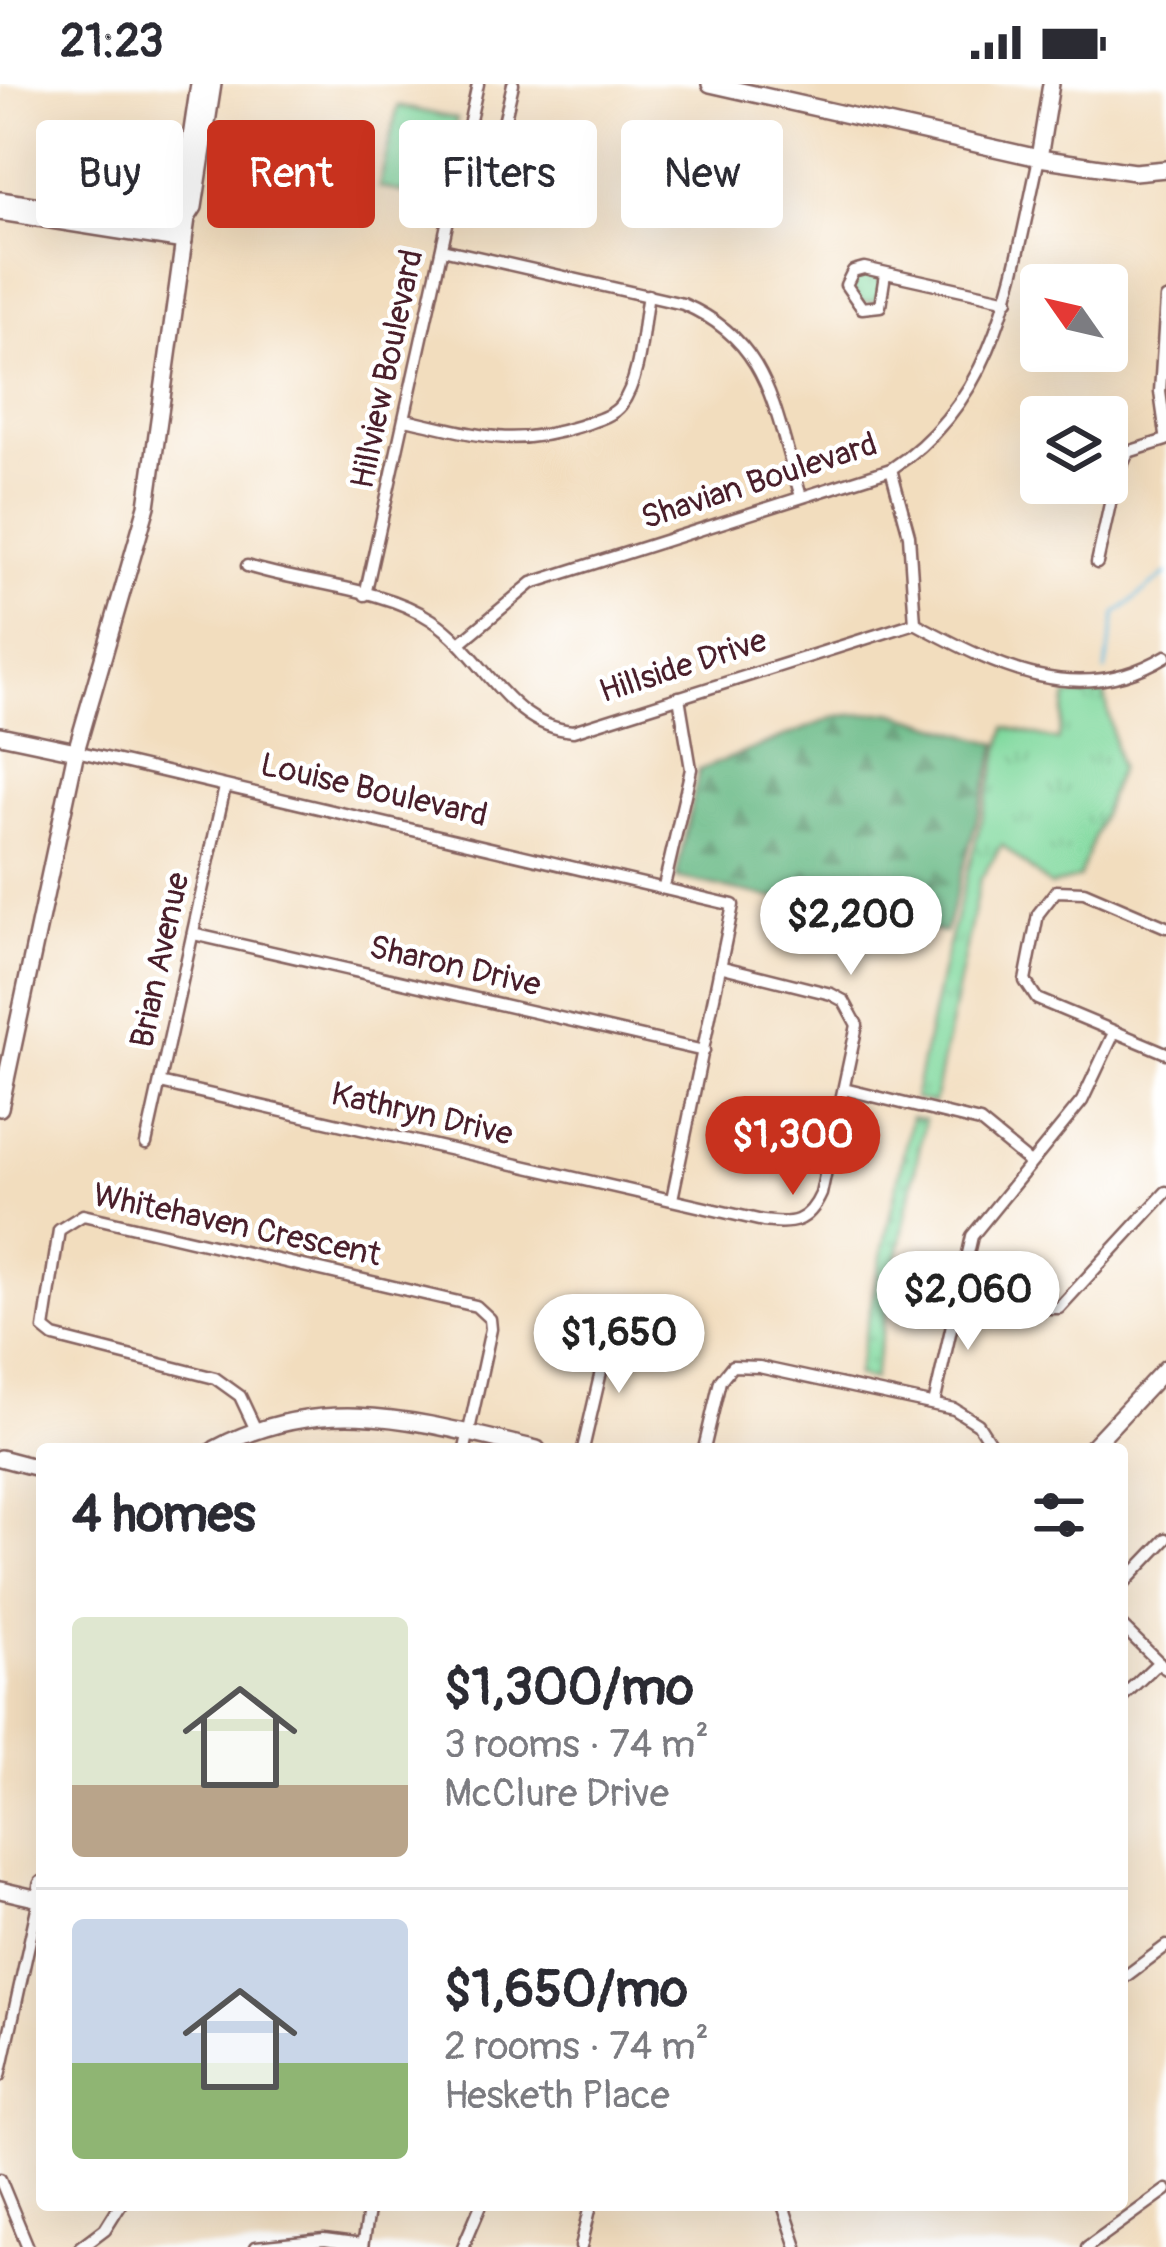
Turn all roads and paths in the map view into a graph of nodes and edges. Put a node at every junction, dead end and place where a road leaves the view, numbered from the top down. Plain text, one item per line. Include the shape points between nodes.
1 (199, 84) edge
2 (213, 84) edge
3 (478, 84) edge
4 (513, 84) edge
5 (711, 84) edge
6 (1051, 84) edge
7 (505, 120) edge
8 (1040, 158) junction
9 (1166, 169) edge
10 (1134, 172) junction
11 (1166, 180) edge
12 (0, 200) edge
13 (0, 212) edge
14 (185, 229) junction
15 (442, 249) junction
16 (885, 274) dead end
17 (648, 296) junction
18 (1166, 299) edge
19 (1007, 300) junction
20 (405, 419) junction
21 (1166, 438) edge
22 (891, 469) junction
23 (801, 496) junction
24 (1097, 562) dead end
25 (247, 566) dead end
26 (364, 595) junction
27 (916, 623) junction
28 (460, 643) junction
29 (1166, 656) edge
30 (679, 697) junction
31 (0, 735) edge
32 (76, 751) junction
33 (225, 787) junction
34 (664, 886) junction
35 (1166, 927) edge
36 (193, 934) junction
37 (723, 967) junction
38 (1114, 1033) junction
39 (704, 1051) junction
40 (1166, 1053) edge
41 (160, 1083) junction
42 (844, 1089) junction
43 (0, 1108) edge
44 (146, 1144) dead end
45 (1030, 1163) junction
46 (1166, 1192) edge
47 (672, 1198) junction
48 (957, 1293) junction
49 (610, 1333) dead end
50 (1166, 1368) edge
51 (934, 1404) junction
52 (256, 1430) junction
53 (466, 1441) edge
54 (228, 1443) edge
55 (584, 1443) edge
56 (705, 1443) edge
57 (989, 1443) edge
58 (1096, 1443) edge
59 (0, 1458) edge
60 (36, 1467) edge
61 (1166, 1539) edge
62 (1128, 1579) edge
63 (1128, 1632) edge
64 (1162, 1665) edge
65 (1128, 1692) edge
66 (0, 1890) edge
67 (36, 1891) edge
68 (36, 1910) edge
69 (1166, 1946) edge
70 (1128, 1974) edge
71 (0, 2076) edge
72 (0, 2179) edge
73 (1166, 2191) edge
74 (116, 2211) edge
75 (368, 2211) edge
76 (478, 2211) edge
77 (590, 2211) edge
78 (785, 2211) edge
79 (362, 2246) edge
80 (28, 2247) edge
81 (81, 2247) edge
82 (256, 2247) edge
83 (463, 2247) edge
84 (581, 2247) edge
85 (797, 2247) edge
86 (1087, 2247) edge

1 - 14 main road via 181,204
2 - 14 main road
3 - 15 street, Hillview Boulevard
4 - 7 street
5 - 8 main road
6 - 8 main road
8 - 10 main road
8 - 19 street, Shavian Boulevard
9 - 10 main road
10 - 11 main road
12 - 14 main road
13 - 14 main road
14 - 32 main road via 147,506
15 - 17 street
15 - 20 street, Hillview Boulevard
16 - 19 street
17 - 20 street via 630,386 603,418 509,441
17 - 23 street via 683,304 736,333 754,358
18 - 21 street
19 - 22 street, Shavian Boulevard via 999,332 950,421
20 - 26 street, Hillview Boulevard
21 - 24 street via 1128,452
22 - 23 street, Shavian Boulevard
22 - 27 street via 910,536
23 - 28 street, Shavian Boulevard via 532,583
25 - 26 street, Hillside Drive
26 - 28 street, Hillside Drive via 417,610
27 - 29 street via 1048,681 1102,682
27 - 30 street, Hillside Drive
28 - 30 street, Hillside Drive via 524,715 548,729 573,730
30 - 34 street via 692,769
31 - 32 main road, Louise Boulevard
32 - 33 street, Louise Boulevard
32 - 43 main road
33 - 34 street, Louise Boulevard
33 - 36 street, Brian Avenue
34 - 37 street, Louise Boulevard via 734,905
35 - 38 street via 1072,890 1056,891 1037,914 1030,991
36 - 39 street, Sharon Drive
36 - 41 street, Brian Avenue
37 - 39 street
37 - 42 street via 844,1001 857,1025
38 - 40 street
38 - 45 street via 1082,1101
39 - 47 street
41 - 44 street, Brian Avenue
41 - 47 street, Kathryn Drive
42 - 45 street via 980,1122
42 - 47 street, Kathryn Drive via 821,1194 806,1219 763,1221
45 - 48 street via 972,1236
46 - 48 street via 1059,1308
48 - 51 street
49 - 55 street
50 - 58 main road
51 - 56 street via 732,1366 720,1381
51 - 57 street via 968,1416
52 - 53 main road via 286,1418 350,1413
52 - 53 street, Whitehaven Crescent via 240,1396 215,1378 44,1329 59,1230 70,1219 83,1215 476,1306 491,1329
52 - 54 main road
59 - 60 main road
61 - 62 street
63 - 64 street
64 - 65 street
66 - 67 main road
68 - 71 street
69 - 70 street
72 - 80 street
73 - 86 street
74 - 81 street
75 - 79 street
76 - 83 street
77 - 84 street
78 - 85 street
79 - 82 street via 324,2240

